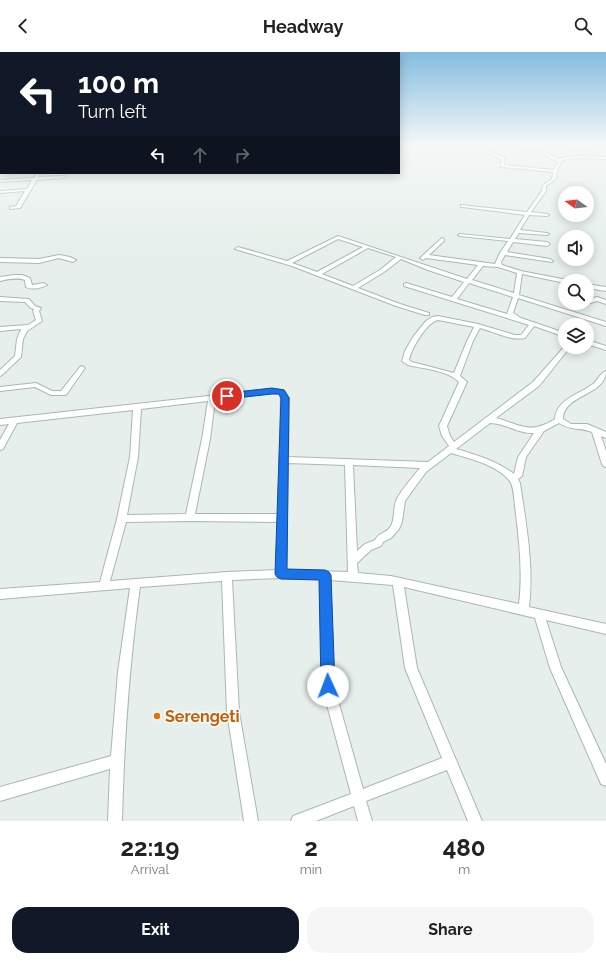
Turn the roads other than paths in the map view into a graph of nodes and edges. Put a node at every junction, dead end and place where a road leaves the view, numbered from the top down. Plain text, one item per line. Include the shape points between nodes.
1 (34, 181) edge
2 (551, 181) edge
3 (28, 190) junction
4 (0, 192) edge
5 (463, 206) dead end
6 (12, 208) dead end
7 (528, 214) junction
8 (547, 215) dead end
9 (517, 231) junction
10 (547, 234) dead end
11 (460, 235) dead end
12 (442, 240) dead end
13 (512, 240) junction
14 (547, 244) dead end
15 (367, 247) junction
16 (238, 249) dead end
17 (503, 253) junction
18 (425, 256) junction
19 (400, 257) junction
20 (0, 260) edge
21 (73, 260) dead end
22 (550, 261) dead end
23 (288, 263) junction
24 (416, 264) junction
25 (482, 264) junction
26 (496, 266) dead end
27 (520, 272) junction
28 (318, 274) junction
29 (0, 279) edge
30 (468, 280) junction
31 (558, 280) edge
32 (44, 285) dead end
33 (406, 285) dead end
34 (594, 287) edge
35 (354, 288) junction
36 (606, 290) edge
37 (516, 296) junction
38 (0, 299) edge
39 (454, 299) junction
40 (594, 300) edge
41 (606, 302) edge
42 (558, 308) edge
43 (563, 310) edge
44 (427, 314) dead end
45 (518, 319) junction
46 (533, 324) junction
47 (606, 324) edge
48 (478, 326) junction
49 (30, 327) junction
50 (1, 329) edge
51 (558, 333) edge
52 (21, 336) junction
53 (594, 344) edge
54 (606, 348) edge
55 (562, 354) edge
56 (82, 368) dead end
57 (606, 373) edge
58 (0, 374) edge
59 (456, 376) junction
60 (0, 389) edge
61 (212, 398) junction
62 (137, 406) junction
63 (559, 420) junction
64 (14, 421) junction
65 (487, 421) junction
66 (0, 422) edge
67 (595, 430) junction
68 (540, 431) junction
69 (606, 434) edge
70 (0, 447) edge
71 (451, 448) junction
72 (284, 460) junction
73 (349, 462) junction
74 (606, 462) edge
75 (430, 465) junction
76 (513, 478) junction
77 (190, 517) junction
78 (282, 518) junction
79 (122, 519) junction
80 (352, 562) junction
81 (281, 574) junction
82 (325, 575) junction
83 (227, 576) junction
84 (353, 577) junction
85 (398, 582) junction
86 (136, 583) junction
87 (104, 586) junction
88 (0, 594) edge
89 (523, 611) junction
90 (538, 614) junction
91 (606, 629) edge
92 (116, 761) junction
93 (450, 762) junction
94 (606, 779) edge
95 (0, 794) edge
96 (357, 798) junction
97 (115, 821) edge
98 (251, 821) edge
99 (298, 821) edge
100 (365, 821) edge
101 (475, 821) edge

1 - 3 street
2 - 7 street via 544,186 544,191
3 - 4 street
3 - 6 street via 18,207
5 - 7 street
7 - 8 street
7 - 9 street
9 - 10 street
9 - 13 street
11 - 13 street
12 - 18 street
13 - 14 street
13 - 17 street
15 - 19 street
15 - 23 street via 338,237
15 - 28 street
16 - 23 street
17 - 22 street
17 - 27 street via 498,265
18 - 24 street
18 - 25 street
19 - 24 street
19 - 35 street
20 - 21 street via 39,261 60,256
23 - 28 street
24 - 30 street
25 - 26 street
25 - 30 street
27 - 31 street
27 - 37 street
28 - 35 street
29 - 32 street via 19,276 28,279 29,287
30 - 37 street
30 - 39 street
33 - 39 street
34 - 36 street
35 - 44 street
37 - 42 street
37 - 45 street via 510,314
38 - 49 street via 27,300 33,307 38,308 36,311 39,320
39 - 45 street
40 - 41 street
43 - 47 street
45 - 46 street
46 - 48 street via 523,337 514,337
46 - 51 street
48 - 59 street
48 - 59 street via 432,318 405,358 410,364
49 - 50 street
49 - 52 street via 24,330
50 - 52 street
52 - 58 street via 18,357
53 - 54 street
55 - 65 street via 536,384
56 - 60 street via 63,393 51,393 36,385
57 - 63 street via 598,384 564,406 559,412
59 - 71 street via 463,382 443,426
61 - 62 street
61 - 72 street via 281,392 285,398
61 - 77 street
62 - 64 street
62 - 79 street via 134,457
63 - 67 street via 569,426
63 - 68 street
64 - 66 street
64 - 70 street
65 - 68 street via 493,419 523,430
65 - 71 street
67 - 69 street
67 - 74 street
68 - 76 street via 522,457 518,476
71 - 75 street
71 - 76 street via 506,472
72 - 73 street
72 - 78 street
73 - 75 street
73 - 80 street
75 - 80 street via 423,470 401,500 395,529 378,543 368,547
76 - 89 street via 525,557
77 - 78 street
77 - 79 street
78 - 81 street
79 - 87 street
80 - 84 street
81 - 82 street
81 - 83 street
82 - 84 street
82 - 96 street via 328,686
83 - 86 street
83 - 98 street via 233,712
84 - 85 street
85 - 89 street
85 - 93 street via 411,668
86 - 87 street
86 - 92 street
87 - 88 street
89 - 90 street
90 - 91 street
90 - 94 street via 556,668
92 - 95 street
92 - 97 street
93 - 96 street
93 - 101 street
96 - 99 street
96 - 100 street

